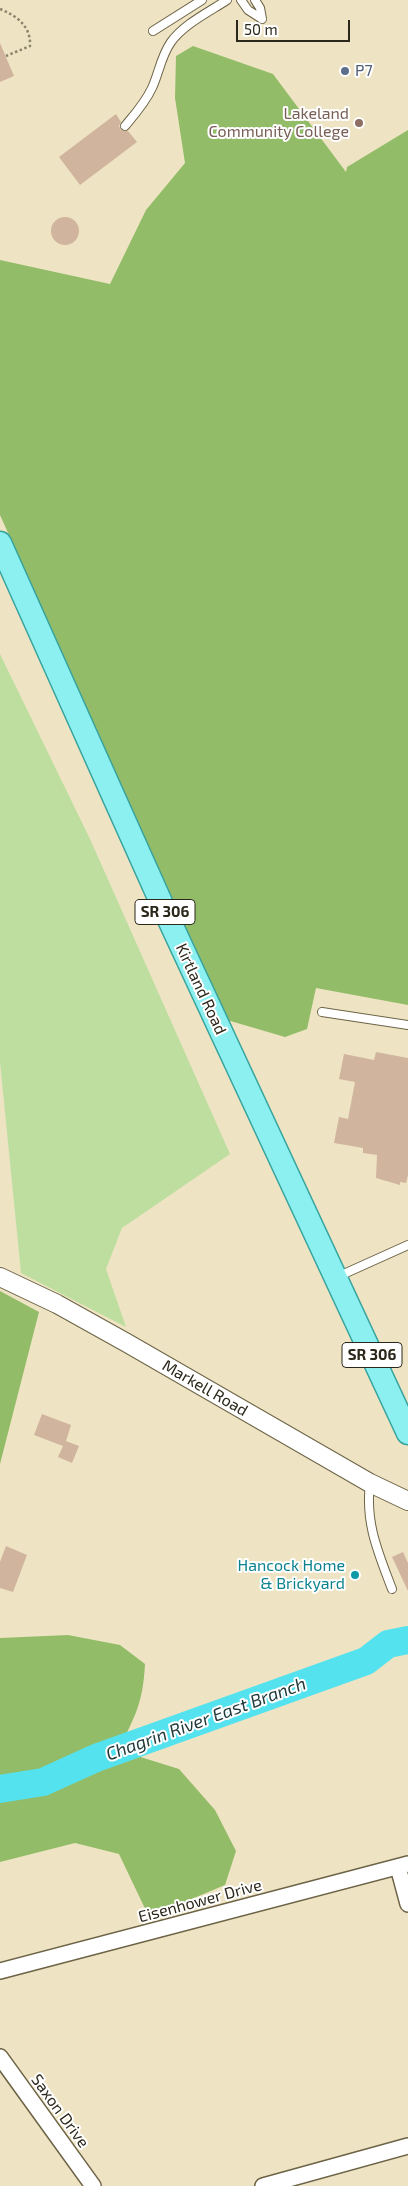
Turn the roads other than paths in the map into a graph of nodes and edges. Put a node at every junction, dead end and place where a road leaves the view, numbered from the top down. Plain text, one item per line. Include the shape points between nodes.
1 (202, 0) edge
2 (227, 0) edge
3 (242, 0) edge
4 (255, 0) edge
5 (154, 31) dead end
6 (125, 126) dead end
7 (0, 543) edge
8 (322, 1012) dead end
9 (408, 1026) edge
10 (408, 1245) edge
11 (0, 1277) edge
12 (336, 1277) junction
13 (408, 1433) edge
14 (370, 1483) junction
15 (408, 1501) edge
16 (392, 1589) dead end
17 (403, 1865) edge
18 (408, 1904) edge
19 (0, 1971) edge
20 (0, 2057) edge
21 (408, 2146) edge
22 (92, 2186) edge
23 (263, 2186) edge

1 - 5 lane
2 - 6 lane via 171,41 153,87 142,107
3 - 4 lane via 248,10 262,19
7 - 12 main road, Kirtland Road / SR 306 via 164,909
8 - 9 lane
10 - 12 lane
11 - 14 street, Markell Road via 57,1304
12 - 13 main road, Kirtland Road / SR 306
14 - 15 street, Markell Road
14 - 16 lane via 369,1522
17 - 18 street
17 - 19 street, Eisenhower Drive
20 - 22 street, Saxon Drive
21 - 23 street

